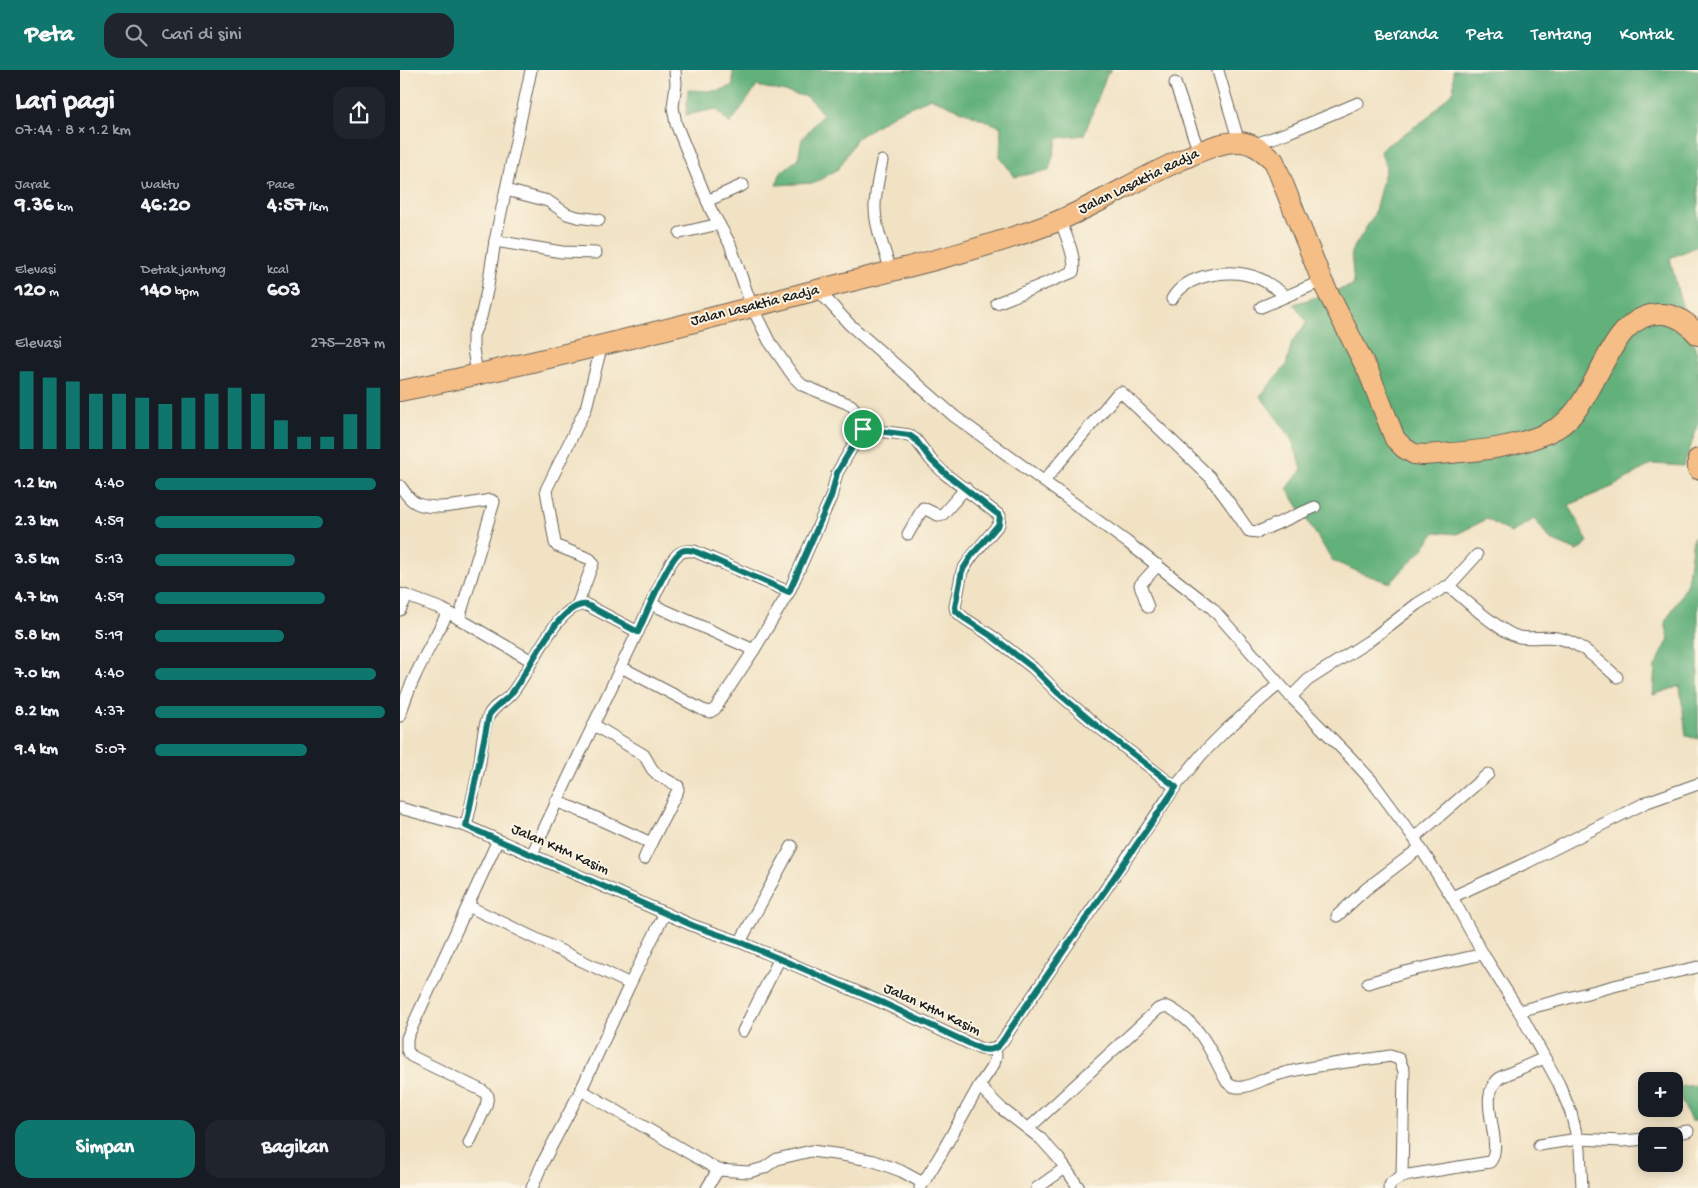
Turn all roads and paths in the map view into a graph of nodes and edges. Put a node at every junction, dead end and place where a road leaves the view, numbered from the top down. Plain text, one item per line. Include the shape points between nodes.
1 (531, 70) edge
2 (675, 70) edge
3 (1218, 71) edge
4 (1175, 83) dead end
5 (1358, 103) dead end
6 (1246, 143) junction
7 (1199, 152) junction
8 (882, 161) dead end
9 (743, 184) dead end
10 (506, 190) junction
11 (708, 201) junction
12 (599, 220) dead end
13 (1060, 220) junction
14 (719, 224) junction
15 (680, 233) dead end
16 (495, 241) junction
17 (596, 253) dead end
18 (891, 271) junction
19 (1322, 281) junction
20 (818, 290) junction
21 (1286, 296) junction
22 (1172, 300) dead end
23 (998, 303) dead end
24 (752, 307) junction
25 (1261, 307) dead end
26 (1698, 335) edge
27 (602, 344) junction
28 (477, 374) junction
29 (400, 391) edge
30 (863, 429) junction
31 (1698, 459) edge
32 (1698, 469) edge
33 (1044, 481) junction
34 (400, 486) edge
35 (966, 488) junction
36 (1315, 507) dead end
37 (908, 534) dead end
38 (1478, 554) dead end
39 (1158, 566) junction
40 (1448, 587) junction
41 (789, 592) junction
42 (403, 595) edge
43 (650, 604) junction
44 (576, 606) junction
45 (1148, 607) dead end
46 (400, 610) edge
47 (448, 612) junction
48 (459, 619) junction
49 (638, 632) junction
50 (754, 650) junction
51 (532, 661) junction
52 (621, 667) junction
53 (1618, 677) dead end
54 (1279, 684) junction
55 (1291, 697) junction
56 (400, 716) edge
57 (594, 725) junction
58 (1488, 774) dead end
59 (1698, 784) edge
60 (1176, 787) junction
61 (556, 802) junction
62 (400, 808) edge
63 (466, 826) junction
64 (498, 840) junction
65 (651, 843) junction
66 (1417, 843) junction
67 (792, 846) dead end
68 (532, 854) junction
69 (644, 859) dead end
70 (1452, 897) junction
71 (468, 906) junction
72 (666, 913) junction
73 (1337, 916) dead end
74 (740, 942) junction
75 (1483, 954) junction
76 (779, 960) junction
77 (1698, 967) edge
78 (1368, 983) dead end
79 (630, 984) junction
80 (1519, 1011) junction
81 (743, 1031) dead end
82 (995, 1050) junction
83 (1544, 1058) junction
84 (979, 1086) junction
85 (581, 1090) junction
86 (1029, 1128) junction
87 (1688, 1131) dead end
88 (1683, 1132) edge
89 (1578, 1139) junction
90 (1638, 1139) edge
91 (469, 1143) dead end
92 (1539, 1145) dead end
93 (1065, 1168) junction
94 (718, 1170) junction
95 (1402, 1176) junction
96 (921, 1186) edge
97 (532, 1188) edge
98 (707, 1188) edge
99 (1038, 1188) edge
100 (1079, 1188) edge
101 (1389, 1188) edge
102 (1582, 1188) edge

1 - 10 street
2 - 11 street via 673,107 676,124
3 - 6 street
4 - 7 street
5 - 6 street via 1289,132
6 - 7 highway, Jalan Lasaktia Radja
6 - 19 highway via 1265,152 1274,161
7 - 13 highway, Jalan Lasaktia Radja
8 - 18 street via 875,208
9 - 11 street
10 - 12 street via 548,201 572,215
10 - 16 street
11 - 14 street
13 - 18 highway, Jalan Lasaktia Radja via 1015,237
13 - 23 street via 1072,256 1073,272
14 - 15 street
14 - 24 street via 730,244
16 - 17 street via 562,252
16 - 28 street via 488,286 473,340
18 - 20 highway, Jalan Lasaktia Radja
19 - 21 street
19 - 26 highway via 1369,373 1395,439 1414,454 1483,450 1514,444 1558,427 1572,416 1588,394 1628,326 1640,318 1658,314 1676,317
20 - 24 highway, Jalan Lasaktia Radja
20 - 33 street via 849,324 923,390 976,433
21 - 22 street via 1260,279 1228,273 1193,281 1178,291
21 - 25 street
24 - 27 highway, Jalan Lasaktia Radja
24 - 30 street via 769,341 794,377 811,390 851,405 858,413
27 - 28 highway, Jalan Lasaktia Radja
27 - 44 street via 586,408 546,490 555,543 560,549 590,559 593,563
28 - 29 highway, Jalan Lasaktia Radja
30 - 35 street via 909,435 937,466
30 - 41 street via 837,473 831,497
31 - 32 highway
33 - 36 street via 1122,392 1210,477 1249,531 1258,532
33 - 39 street
34 - 48 street via 409,498 427,507 494,502
35 - 37 street via 944,514 938,515 923,508
35 - 60 street via 998,513 1000,520 962,571 955,607 958,614 1033,668 1097,726
38 - 40 street
39 - 45 street via 1140,585
39 - 54 street via 1212,608
40 - 53 street via 1507,632 1519,637 1558,638 1572,642
40 - 55 street via 1417,604 1369,641 1308,680
41 - 43 street via 688,550 676,555
41 - 50 street
42 - 46 street
42 - 47 street
43 - 49 street
43 - 50 street
44 - 49 street via 587,605
44 - 51 street via 551,630
47 - 48 street
47 - 56 street via 415,674
48 - 51 street
49 - 52 street
50 - 52 street via 710,712
51 - 63 street via 510,695 489,715
52 - 57 street
54 - 55 street
54 - 60 street, Jalan KHM Kasim via 1226,730
55 - 66 street via 1372,781
57 - 61 street
57 - 65 street via 644,755 658,775 678,786
58 - 66 street
59 - 70 street via 1647,802
60 - 82 street, Jalan KHM Kasim
61 - 65 street
61 - 68 street
62 - 63 street, Jalan KHM Kasim
63 - 64 street, Jalan KHM Kasim
64 - 68 street, Jalan KHM Kasim
64 - 71 street
65 - 69 street
66 - 70 street
66 - 73 street
67 - 74 street
68 - 72 street, Jalan KHM Kasim
70 - 75 street
71 - 79 street
71 - 91 street via 409,1031 406,1044 411,1056 488,1096
72 - 74 street, Jalan KHM Kasim
72 - 79 street
74 - 76 street, Jalan KHM Kasim
75 - 78 street
75 - 80 street
76 - 81 street
76 - 82 street, Jalan KHM Kasim via 881,1002 981,1049
77 - 80 street
79 - 85 street
80 - 83 street
82 - 84 street via 994,1064
83 - 89 street via 1566,1098
83 - 95 street via 1495,1082 1489,1099 1494,1151 1490,1162
84 - 86 street
84 - 96 street
85 - 94 street
85 - 97 street
86 - 93 street
86 - 95 street via 1158,1009 1170,1006 1204,1037 1227,1082 1236,1088 1295,1070 1390,1056 1399,1059 1404,1071
87 - 88 street
89 - 90 street
89 - 92 street
89 - 102 street
93 - 99 street
93 - 100 street
94 - 96 street via 749,1172 811,1151 874,1161 901,1171
94 - 98 street
95 - 101 street

